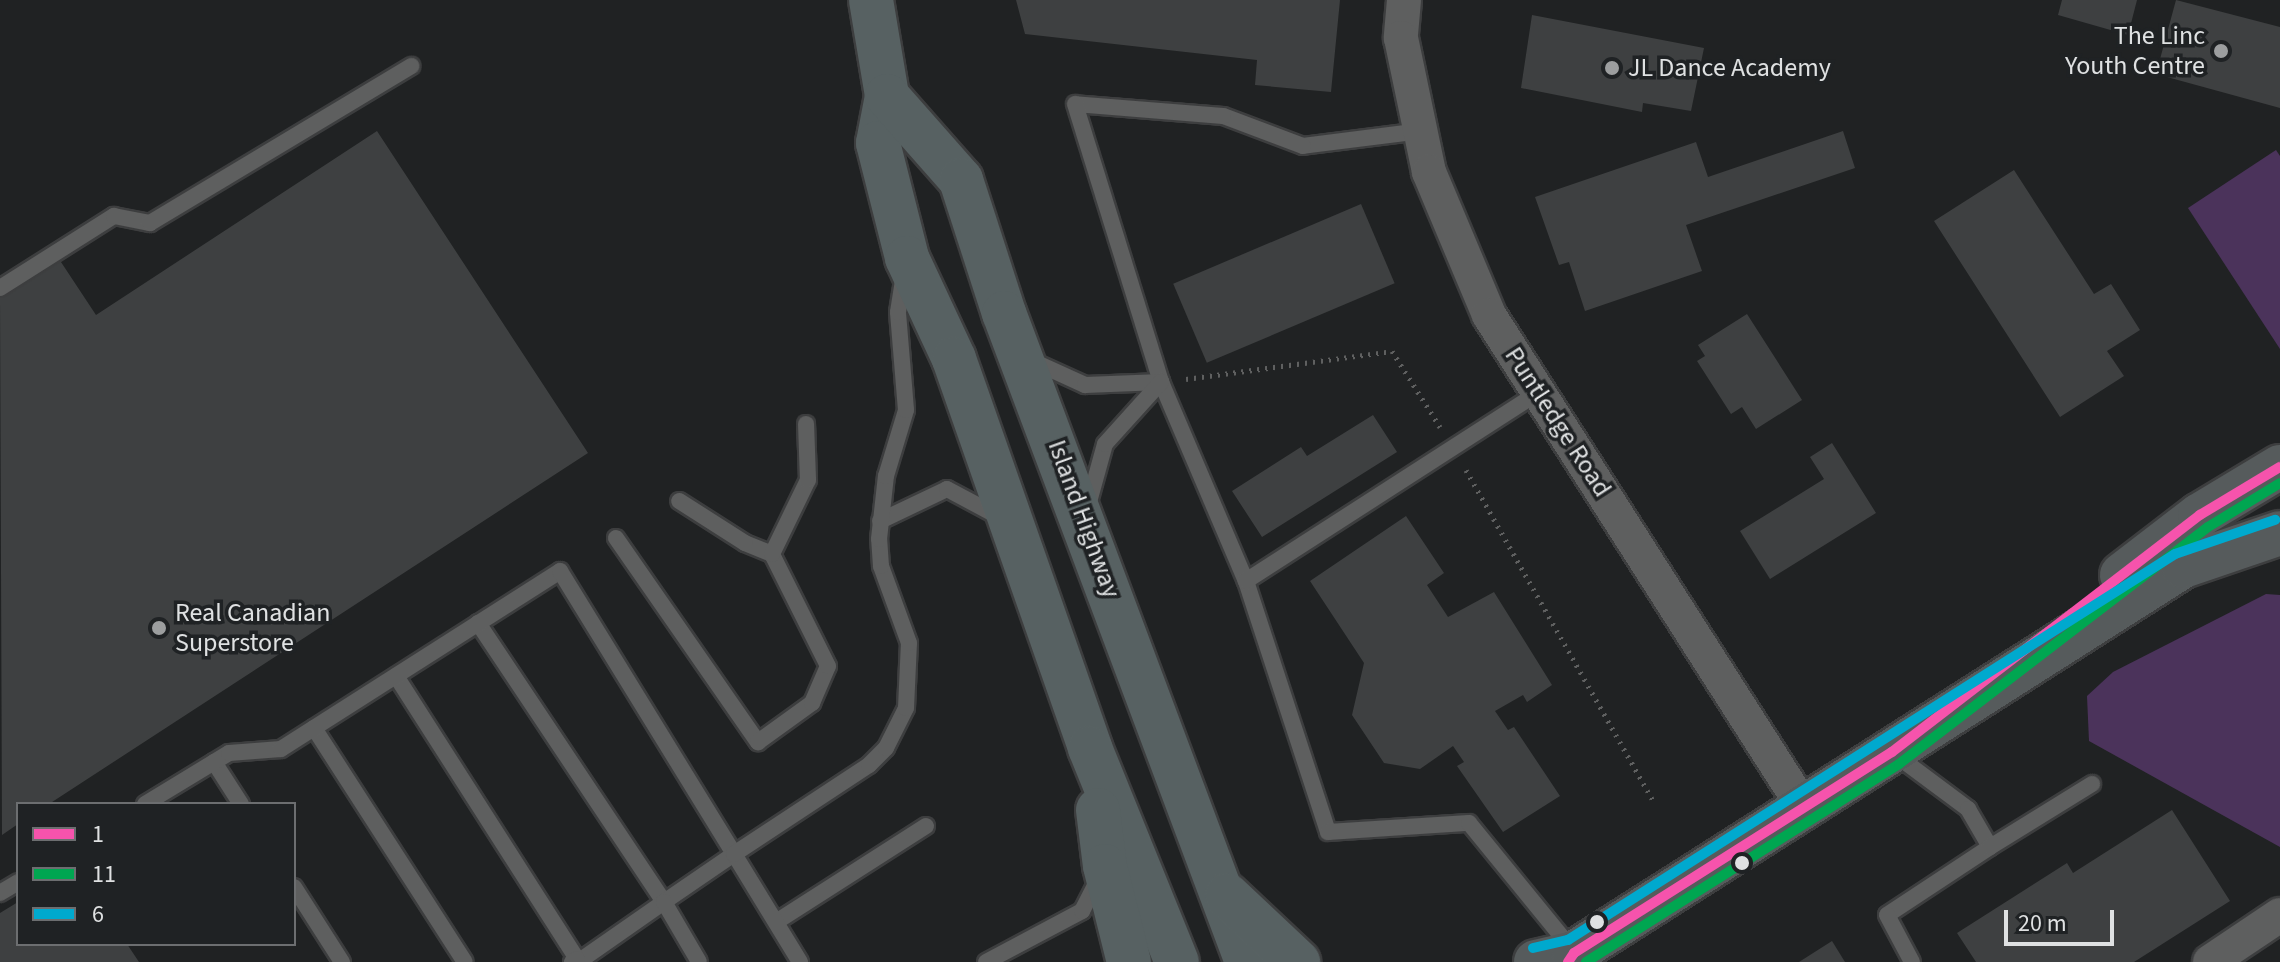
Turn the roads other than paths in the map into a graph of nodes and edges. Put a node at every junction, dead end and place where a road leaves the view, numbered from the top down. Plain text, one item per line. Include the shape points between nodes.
1 (871, 0) edge
2 (1404, 0) edge
3 (411, 66) dead end
4 (887, 96) junction
5 (1421, 131) junction
6 (907, 258) junction
7 (0, 288) edge
8 (1023, 356) junction
9 (1161, 382) junction
10 (1539, 392) junction
11 (806, 424) dead end
12 (2280, 467) edge
13 (679, 501) dead end
14 (1084, 517) junction
15 (880, 521) junction
16 (1012, 527) junction
17 (2280, 533) edge
18 (616, 538) dead end
19 (772, 554) junction
20 (2280, 557) edge
21 (2183, 566) junction
22 (1246, 581) junction
23 (478, 623) junction
24 (396, 676) junction
25 (314, 728) junction
26 (1090, 748) junction
27 (1892, 752) junction
28 (214, 762) junction
29 (2092, 784) dead end
30 (148, 802) edge
31 (240, 802) edge
32 (1804, 808) junction
33 (926, 826) dead end
34 (1990, 847) junction
35 (734, 854) junction
36 (1105, 866) junction
37 (1216, 883) junction
38 (296, 890) edge
39 (664, 902) junction
40 (2280, 915) edge
41 (776, 922) junction
42 (1572, 957) edge
43 (576, 961) edge
44 (342, 962) edge
45 (465, 962) edge
46 (699, 962) edge
47 (800, 962) edge
48 (986, 962) edge
49 (1129, 962) edge
50 (1177, 962) edge
51 (1247, 962) edge
52 (1298, 962) edge
53 (1912, 962) edge
54 (2210, 962) edge

1 - 4 main road
2 - 5 street, Puntledge Road via 1401,38
3 - 7 lane via 150,223 114,216
4 - 6 main road via 878,143
4 - 8 main road, Island Highway via 961,180
5 - 9 lane via 1303,146 1223,116 1075,104
5 - 10 street, Puntledge Road via 1429,172 1489,315
6 - 15 lane via 898,312 906,410
6 - 16 main road via 954,359
8 - 9 lane via 1085,385
8 - 14 main road, Island Highway
9 - 14 lane via 1105,444
9 - 22 lane
10 - 22 lane
10 - 32 street, Puntledge Road
11 - 19 lane via 808,480
12 - 27 main road via 2200,515
13 - 19 lane
14 - 37 main road, Island Highway
15 - 16 lane via 947,489 981,503
15 - 35 lane via 881,566 911,662 906,708 897,729 869,765
16 - 26 main road
17 - 21 main road
18 - 19 lane via 758,742 812,703 828,666
20 - 21 main road
21 - 27 main road
22 - 42 lane via 1328,832 1469,823
23 - 24 lane
23 - 35 lane via 560,571
23 - 39 lane
24 - 25 lane
24 - 43 lane
25 - 28 lane via 281,749 229,753
25 - 45 lane
26 - 36 main road
26 - 50 main road
27 - 32 main road
27 - 34 lane via 1968,809
28 - 30 lane
28 - 31 lane
29 - 34 lane
32 - 42 main road
33 - 41 lane
34 - 53 lane via 1887,915
35 - 39 lane
35 - 41 lane
36 - 48 lane via 1082,911
36 - 49 main road
37 - 51 main road, Island Highway
37 - 52 main road
38 - 44 lane
39 - 43 lane
39 - 46 lane
40 - 54 street
41 - 47 lane

